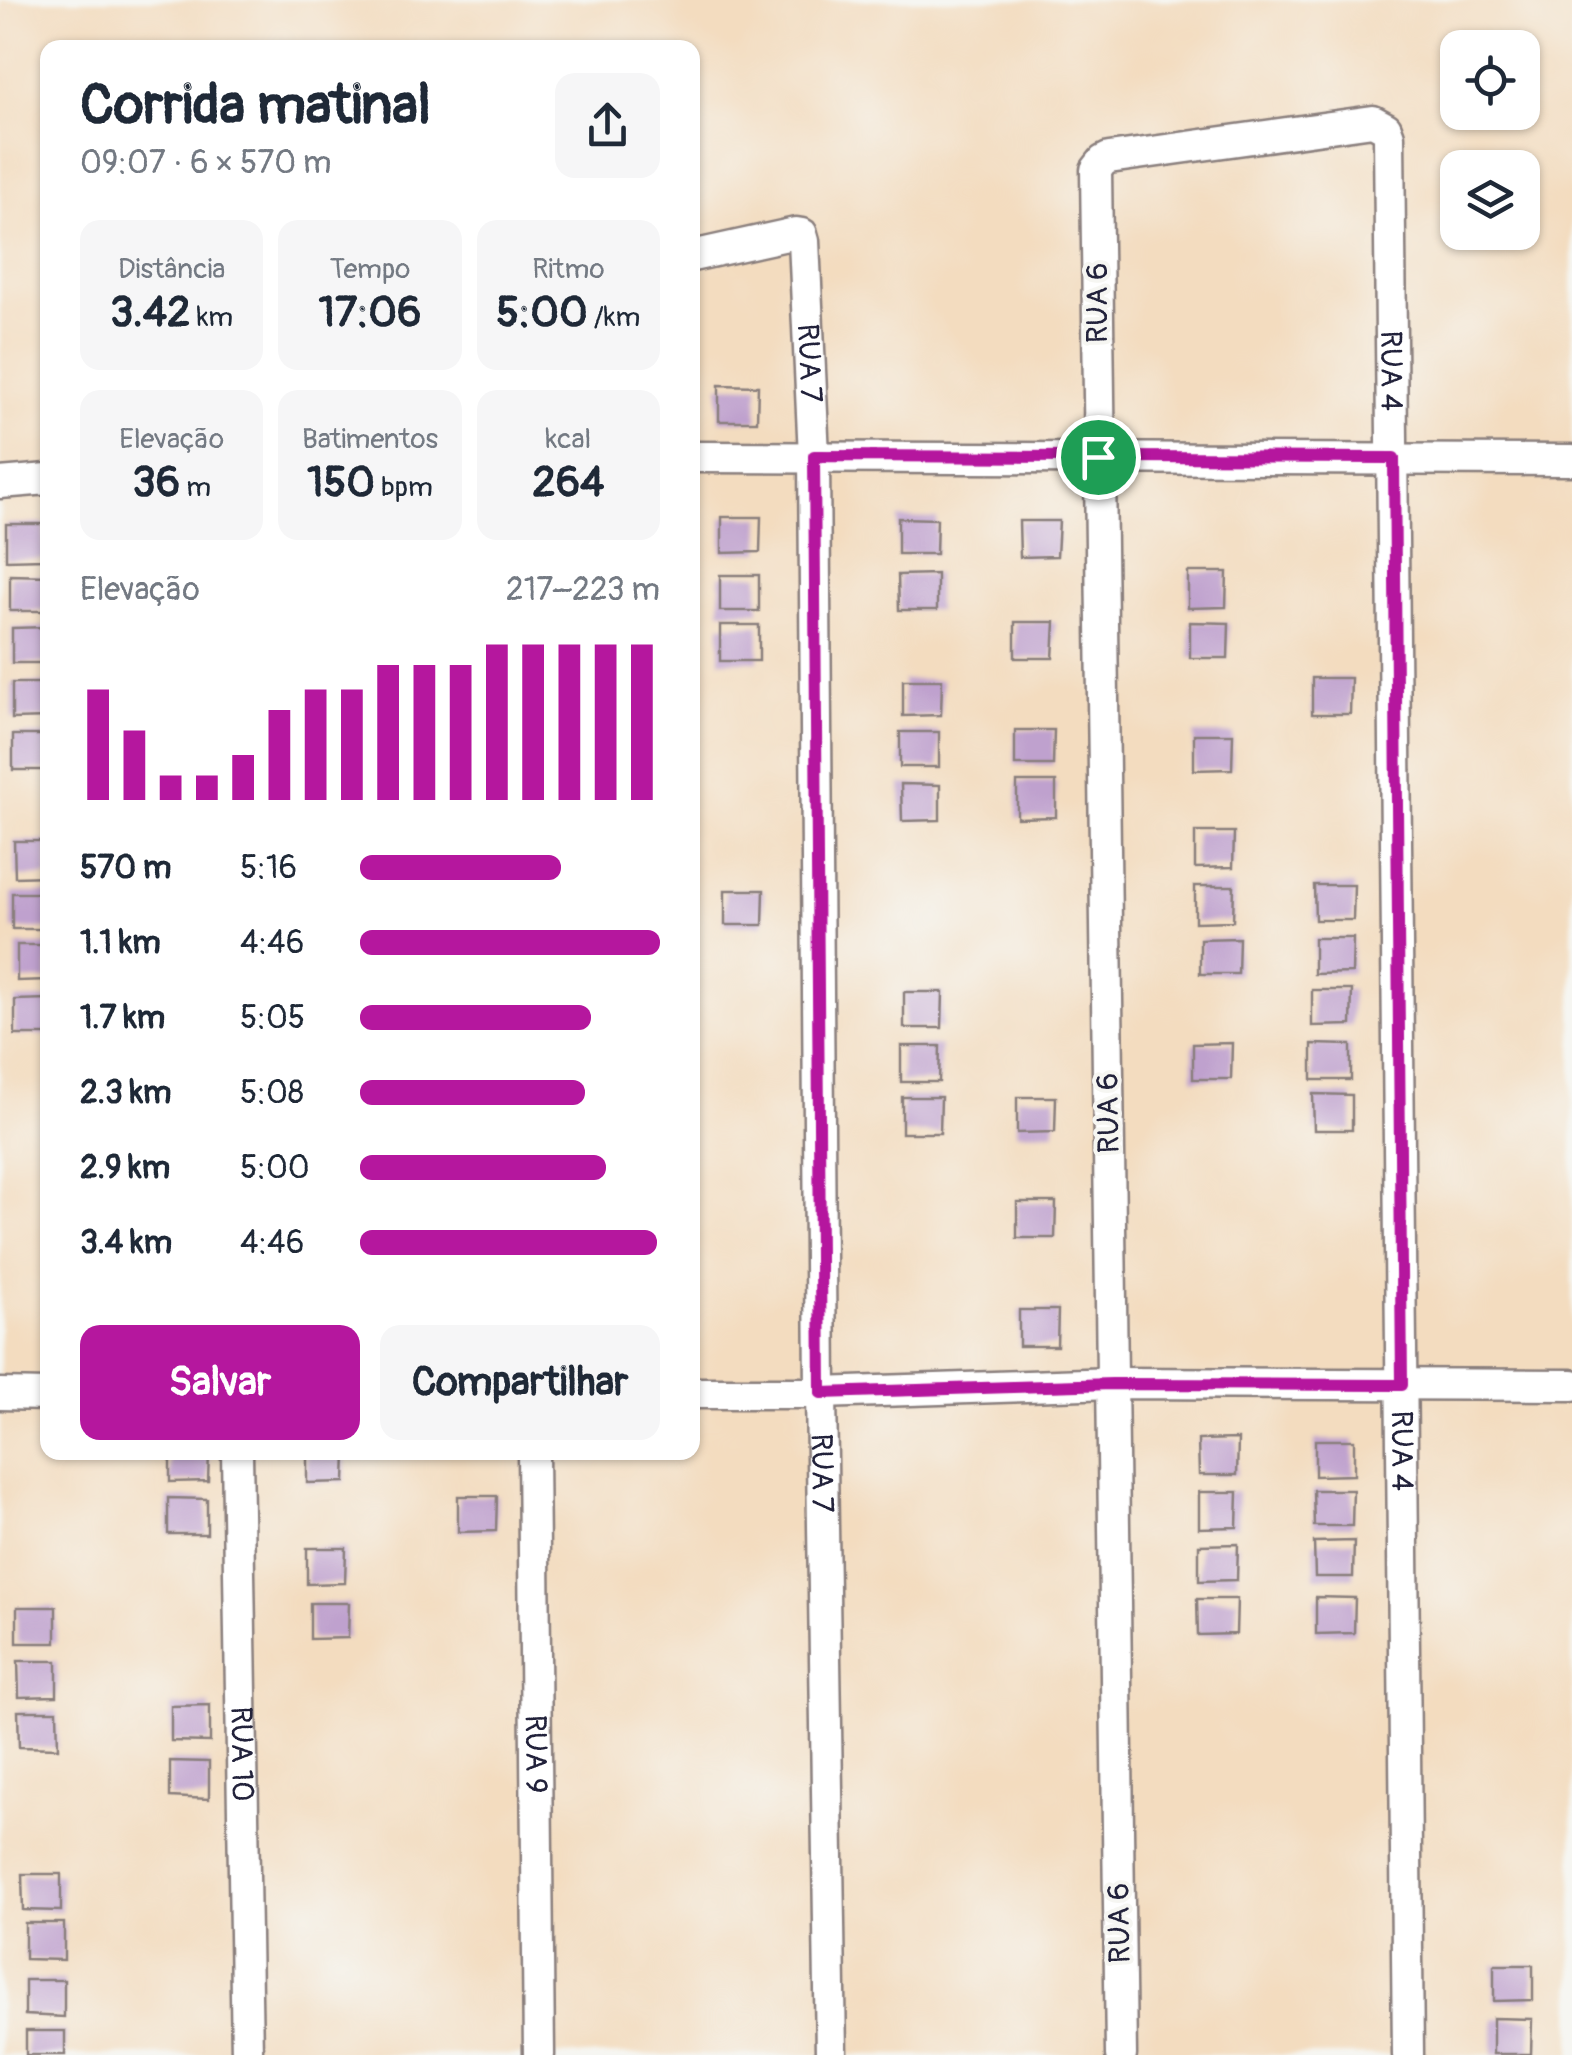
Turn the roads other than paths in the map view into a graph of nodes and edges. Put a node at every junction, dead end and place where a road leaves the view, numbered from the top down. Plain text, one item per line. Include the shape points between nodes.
1 (1096, 170) joint
2 (700, 254) edge
3 (814, 456) junction
4 (700, 457) edge
5 (1098, 457) junction
6 (1394, 458) junction
7 (1572, 460) edge
8 (40, 480) edge
9 (0, 483) edge
10 (1112, 1384) junction
11 (1402, 1385) junction
12 (1572, 1385) edge
13 (700, 1393) edge
14 (821, 1393) junction
15 (0, 1394) edge
16 (40, 1395) edge
17 (237, 1460) edge
18 (532, 1460) edge
19 (247, 2055) edge
20 (539, 2055) edge
21 (831, 2055) edge
22 (1120, 2055) edge
23 (1408, 2055) edge

1 - 5 street, RUA 6
1 - 6 street, RUA 4 via 1109,158 1373,121 1386,128
2 - 3 street, RUA 7 via 802,234
3 - 4 street
3 - 5 street
3 - 14 street, RUA 7
5 - 6 street
5 - 10 street, RUA 6
6 - 7 street
6 - 11 street, RUA 4
8 - 9 street
10 - 11 street
10 - 14 street
10 - 22 street, RUA 6
11 - 12 street
11 - 23 street, RUA 4
13 - 14 street
14 - 21 street, RUA 7
15 - 16 street
17 - 19 street, RUA 10
18 - 20 street, RUA 9

